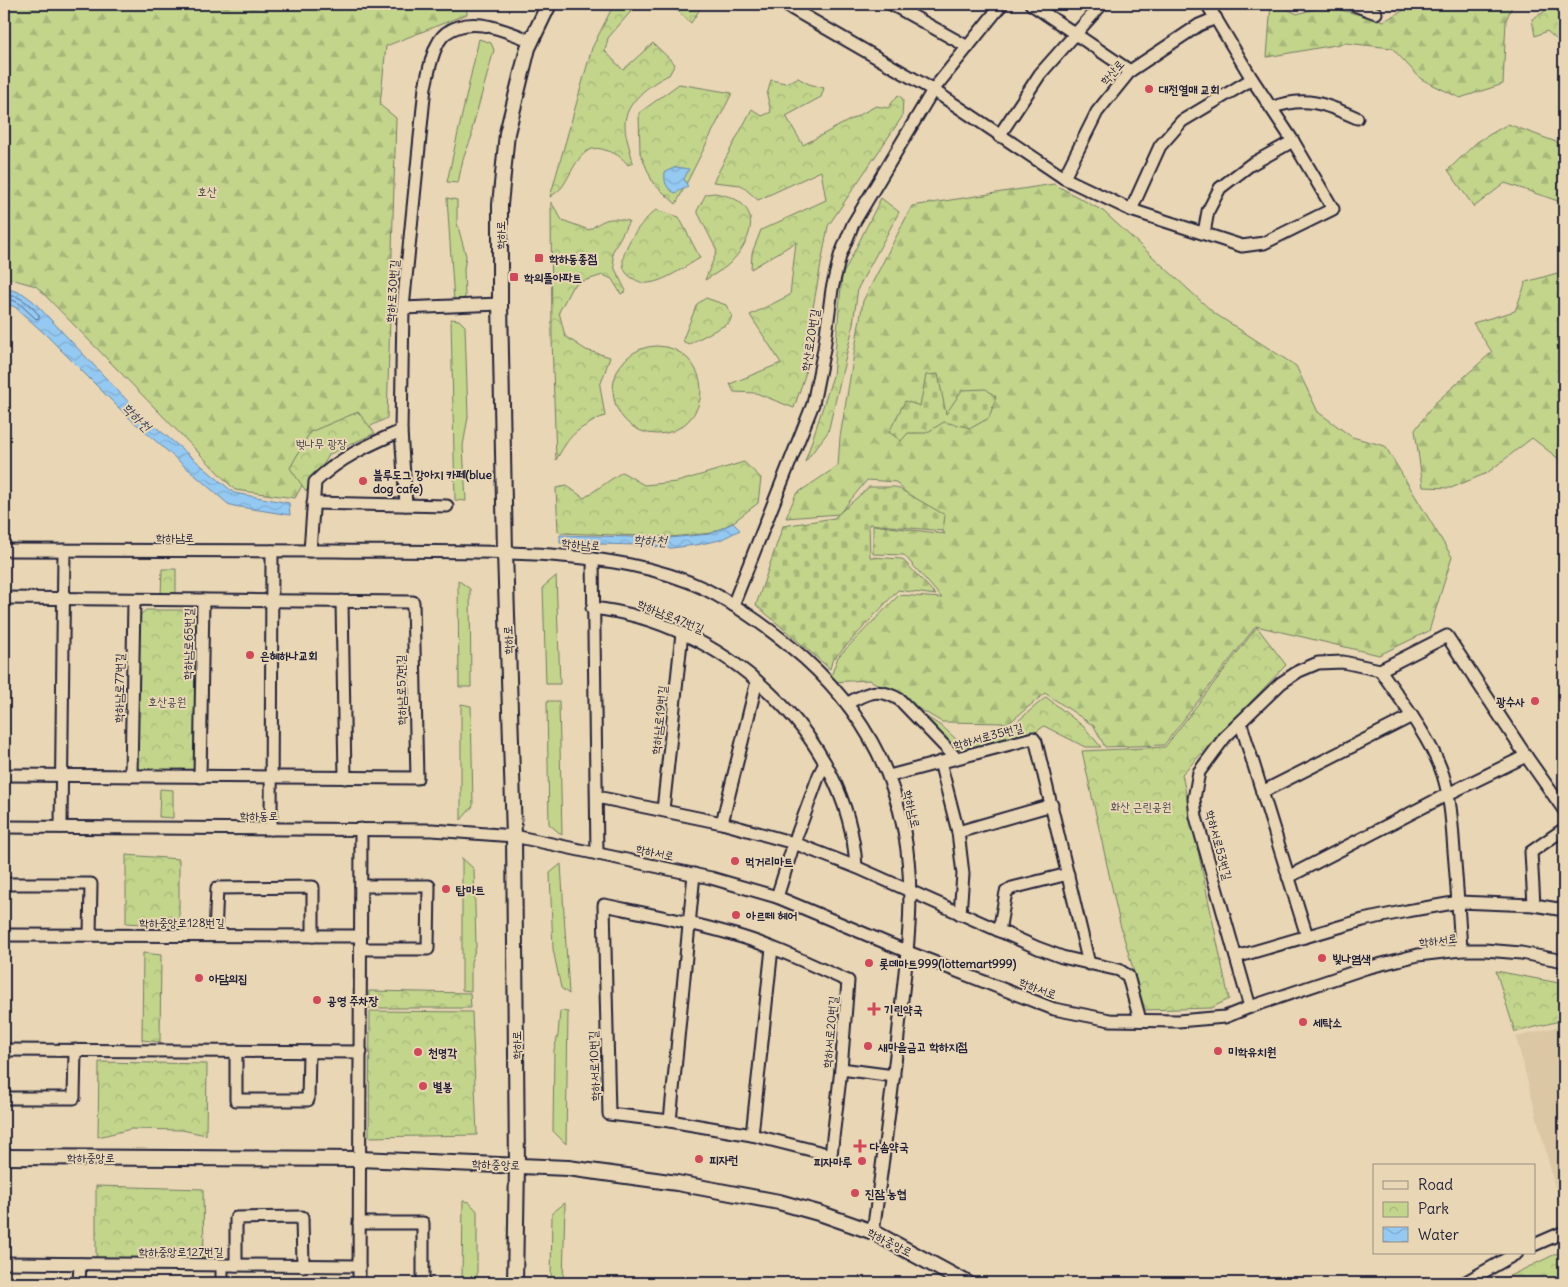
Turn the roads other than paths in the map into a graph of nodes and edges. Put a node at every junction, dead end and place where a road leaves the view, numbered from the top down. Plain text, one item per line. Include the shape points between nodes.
1 (549, 4) edge
2 (784, 4) edge
3 (891, 4) edge
4 (1002, 4) edge
5 (1031, 4) edge
6 (1102, 4) edge
7 (1207, 4) edge
8 (1352, 4) edge
9 (903, 7) edge
10 (800, 8) edge
11 (1376, 13) dead end
12 (1216, 18) junction
13 (1075, 34) junction
14 (532, 40) junction
15 (968, 47) junction
16 (1130, 71) junction
17 (1252, 79) junction
18 (933, 90) junction
19 (1271, 108) junction
20 (1357, 118) dead end
21 (999, 136) junction
22 (1293, 141) junction
23 (1064, 178) junction
24 (1131, 210) junction
25 (1204, 233) junction
26 (500, 304) junction
27 (403, 308) junction
28 (401, 431) junction
29 (312, 503) junction
30 (406, 505) junction
31 (447, 506) dead end
32 (4, 550) edge
33 (64, 550) junction
34 (272, 551) junction
35 (310, 551) junction
36 (505, 552) junction
37 (592, 558) junction
38 (4, 598) edge
39 (64, 599) junction
40 (134, 600) junction
41 (203, 600) junction
42 (273, 601) junction
43 (342, 601) junction
44 (413, 602) joint
45 (733, 605) junction
46 (592, 608) junction
47 (682, 633) junction
48 (1380, 670) junction
49 (757, 681) junction
50 (848, 703) junction
51 (1412, 716) junction
52 (1241, 724) junction
53 (1526, 756) junction
54 (956, 758) junction
55 (940, 762) junction
56 (825, 763) junction
57 (4, 775) edge
58 (62, 776) junction
59 (131, 776) junction
60 (889, 776) junction
61 (200, 777) junction
62 (272, 777) junction
63 (345, 778) junction
64 (1262, 792) junction
65 (1448, 794) junction
66 (597, 797) junction
67 (1052, 805) junction
68 (663, 810) junction
69 (1564, 810) edge
70 (722, 823) junction
71 (4, 827) edge
72 (61, 827) junction
73 (1564, 828) edge
74 (271, 829) junction
75 (361, 829) junction
76 (958, 832) junction
77 (514, 836) junction
78 (794, 843) junction
79 (597, 854) junction
80 (856, 867) junction
81 (694, 874) junction
82 (1068, 874) junction
83 (1288, 877) junction
84 (4, 884) edge
85 (361, 886) junction
86 (910, 891) junction
87 (777, 897) junction
88 (1459, 902) junction
89 (1534, 904) junction
90 (1564, 910) edge
91 (960, 914) junction
92 (689, 923) junction
93 (999, 931) junction
94 (4, 935) edge
95 (90, 935) junction
96 (215, 935) junction
97 (313, 936) junction
98 (361, 936) junction
99 (1306, 936) junction
100 (772, 948) junction
101 (361, 949) junction
102 (1461, 950) junction
103 (908, 952) junction
104 (1236, 958) junction
105 (1564, 961) edge
106 (1089, 964) junction
107 (1250, 1007) junction
108 (1140, 1020) junction
109 (4, 1050) edge
110 (75, 1050) junction
111 (236, 1051) junction
112 (310, 1052) junction
113 (360, 1052) junction
114 (841, 1069) junction
115 (894, 1076) junction
116 (4, 1098) edge
117 (670, 1121) junction
118 (752, 1135) junction
119 (4, 1157) edge
120 (360, 1158) junction
121 (517, 1164) junction
122 (359, 1223) junction
123 (873, 1232) junction
124 (1564, 1232) edge
125 (1536, 1244) edge
126 (1515, 1254) edge
127 (4, 1264) edge
128 (80, 1264) junction
129 (222, 1265) junction
130 (236, 1265) junction
131 (302, 1266) junction
132 (359, 1266) junction
133 (79, 1283) edge
134 (222, 1283) edge
135 (359, 1283) edge
136 (423, 1283) edge
137 (515, 1283) edge
138 (967, 1283) edge
139 (1464, 1283) edge

1 - 14 street, 학하로
2 - 10 street
3 - 9 street
4 - 15 street
5 - 13 street
6 - 13 street
7 - 12 street
8 - 11 street
9 - 15 street
10 - 18 street
12 - 16 street, 학산로 via 1199,25
12 - 17 street
13 - 16 street
13 - 21 street via 1040,74
14 - 26 street, 학하로 via 507,133 500,205
14 - 27 street, 학하로30번길 via 493,26 471,24 445,33 438,44 425,87
15 - 18 street
16 - 23 street, 학산로 via 1097,112
17 - 19 street
17 - 24 street via 1182,120 1160,146
18 - 21 street
18 - 45 street, 학산로20번길 via 854,224 840,256 813,404
19 - 20 street via 1294,102 1312,102 1328,105
19 - 22 street
21 - 23 street
22 - 25 street via 1250,165 1220,188 1208,211
22 - 25 street via 1333,210 1264,243 1242,246
23 - 24 street
24 - 25 street
26 - 27 street
26 - 36 street, 학하로
27 - 28 street, 학하로30번길
28 - 29 street via 361,448 324,472 315,482
28 - 30 street, 학하로30번길
29 - 30 street
29 - 35 street
30 - 31 street
32 - 33 street, 학하남로
33 - 34 street, 학하남로
33 - 39 street
34 - 35 street, 학하남로
34 - 42 street
35 - 36 street, 학하남로
36 - 37 street, 학하남로
36 - 77 street, 학하로
37 - 45 street, 학하남로 via 669,576 703,588
37 - 46 street
38 - 39 street
39 - 40 street
39 - 58 street
40 - 41 street
40 - 59 street, 학하남로77번길
41 - 42 street, 학하남로65번길
41 - 61 street, 학하남로65번길
42 - 43 street, 학하남로65번길
42 - 62 street
43 - 44 street, 학하남로65번길
43 - 63 street
44 - 63 street, 학하남로57번길 via 417,778
45 - 50 street, 학하남로 via 788,644
46 - 47 street, 학하남로47번길 via 618,611
46 - 66 street
47 - 49 street, 학하남로47번길 via 720,654
47 - 68 street, 학하남로19번길
48 - 51 street
48 - 52 street, 학하서로53번길 via 1343,662 1318,663 1281,683
48 - 53 street via 1447,636
49 - 56 street, 학하남로47번길 via 796,720
49 - 70 street
50 - 54 street via 873,692 892,695
50 - 60 street, 학하남로
51 - 64 street
51 - 65 street via 1442,773
52 - 64 street
52 - 104 street, 학하서로53번길 via 1225,737 1199,772 1194,799 1196,817
53 - 65 street
53 - 69 street
54 - 55 street, 학하서로35번길
54 - 67 street, 학하서로35번길 via 1033,738
55 - 60 street, 학하서로35번길
55 - 76 street, 학하서로35번길
56 - 78 street
56 - 80 street, 학하남로47번길 via 850,829
57 - 58 street
58 - 59 street
58 - 72 street
59 - 61 street
60 - 86 street, 학하남로 via 899,806
61 - 62 street
62 - 63 street
62 - 74 street
64 - 83 street
65 - 83 street
65 - 88 street
66 - 68 street
66 - 79 street
67 - 76 street
67 - 82 street, 학하서로35번길
68 - 70 street
70 - 78 street
71 - 72 street, 학하동로
72 - 74 street, 학하동로
73 - 89 street via 1531,852
74 - 75 street, 학하동로
75 - 77 street, 학하동로
75 - 85 street
76 - 91 street, 학하서로35번길 via 963,874
77 - 79 street, 학하서로
77 - 121 street, 학하로
78 - 80 street
78 - 87 street
79 - 81 street, 학하서로
80 - 86 street
81 - 87 street, 학하서로
81 - 92 street
82 - 93 street via 1006,892
82 - 106 street, 학하서로35번길
83 - 99 street
84 - 95 street via 91,884
85 - 98 street
85 - 101 street via 428,886 428,949
86 - 91 street
86 - 103 street, 학하남로
87 - 103 street, 학하서로
88 - 89 street
88 - 99 street via 1362,920
88 - 102 street
89 - 90 street
91 - 93 street
92 - 100 street
92 - 117 street
92 - 117 street, 학하서로10번길 via 604,905 609,1114
93 - 106 street via 1062,957
94 - 95 street, 학하중앙로128번길
95 - 96 street, 학하중앙로128번길
96 - 97 street, 학하중앙로128번길
96 - 97 street via 217,888 313,887
97 - 98 street, 학하중앙로128번길
98 - 101 street
99 - 104 street
100 - 114 street, 학하서로20번길 via 848,981
100 - 118 street
101 - 113 street
102 - 105 street, 학하서로 via 1521,953
102 - 107 street, 학하서로 via 1366,968
103 - 108 street, 학하서로 via 1054,1009 1110,1020
103 - 115 street, 학하남로
104 - 107 street, 학하서로53번길
106 - 108 street via 1119,970 1128,976
107 - 108 street, 학하서로 via 1225,1016 1178,1022
109 - 110 street
110 - 111 street
110 - 116 street via 74,1098
111 - 112 street
111 - 112 street via 236,1100 308,1100
112 - 113 street
113 - 120 street
114 - 115 street
114 - 118 street, 학하서로20번길 via 831,1156
115 - 123 street, 학하남로
117 - 118 street, 학하서로20번길
119 - 120 street, 학하중앙로
120 - 121 street, 학하중앙로
120 - 122 street
121 - 123 street, 학하중앙로 via 677,1183 779,1202
121 - 137 street, 학하로
122 - 132 street
122 - 136 street via 423,1222
123 - 138 street, 학하중앙로
124 - 125 street
126 - 139 street
127 - 128 street, 학하중앙로127번길
128 - 129 street, 학하중앙로127번길
128 - 133 street
129 - 130 street, 학하중앙로127번길
129 - 134 street
130 - 131 street, 학하중앙로127번길
130 - 131 street via 236,1218 302,1217
131 - 132 street, 학하중앙로127번길
132 - 135 street

